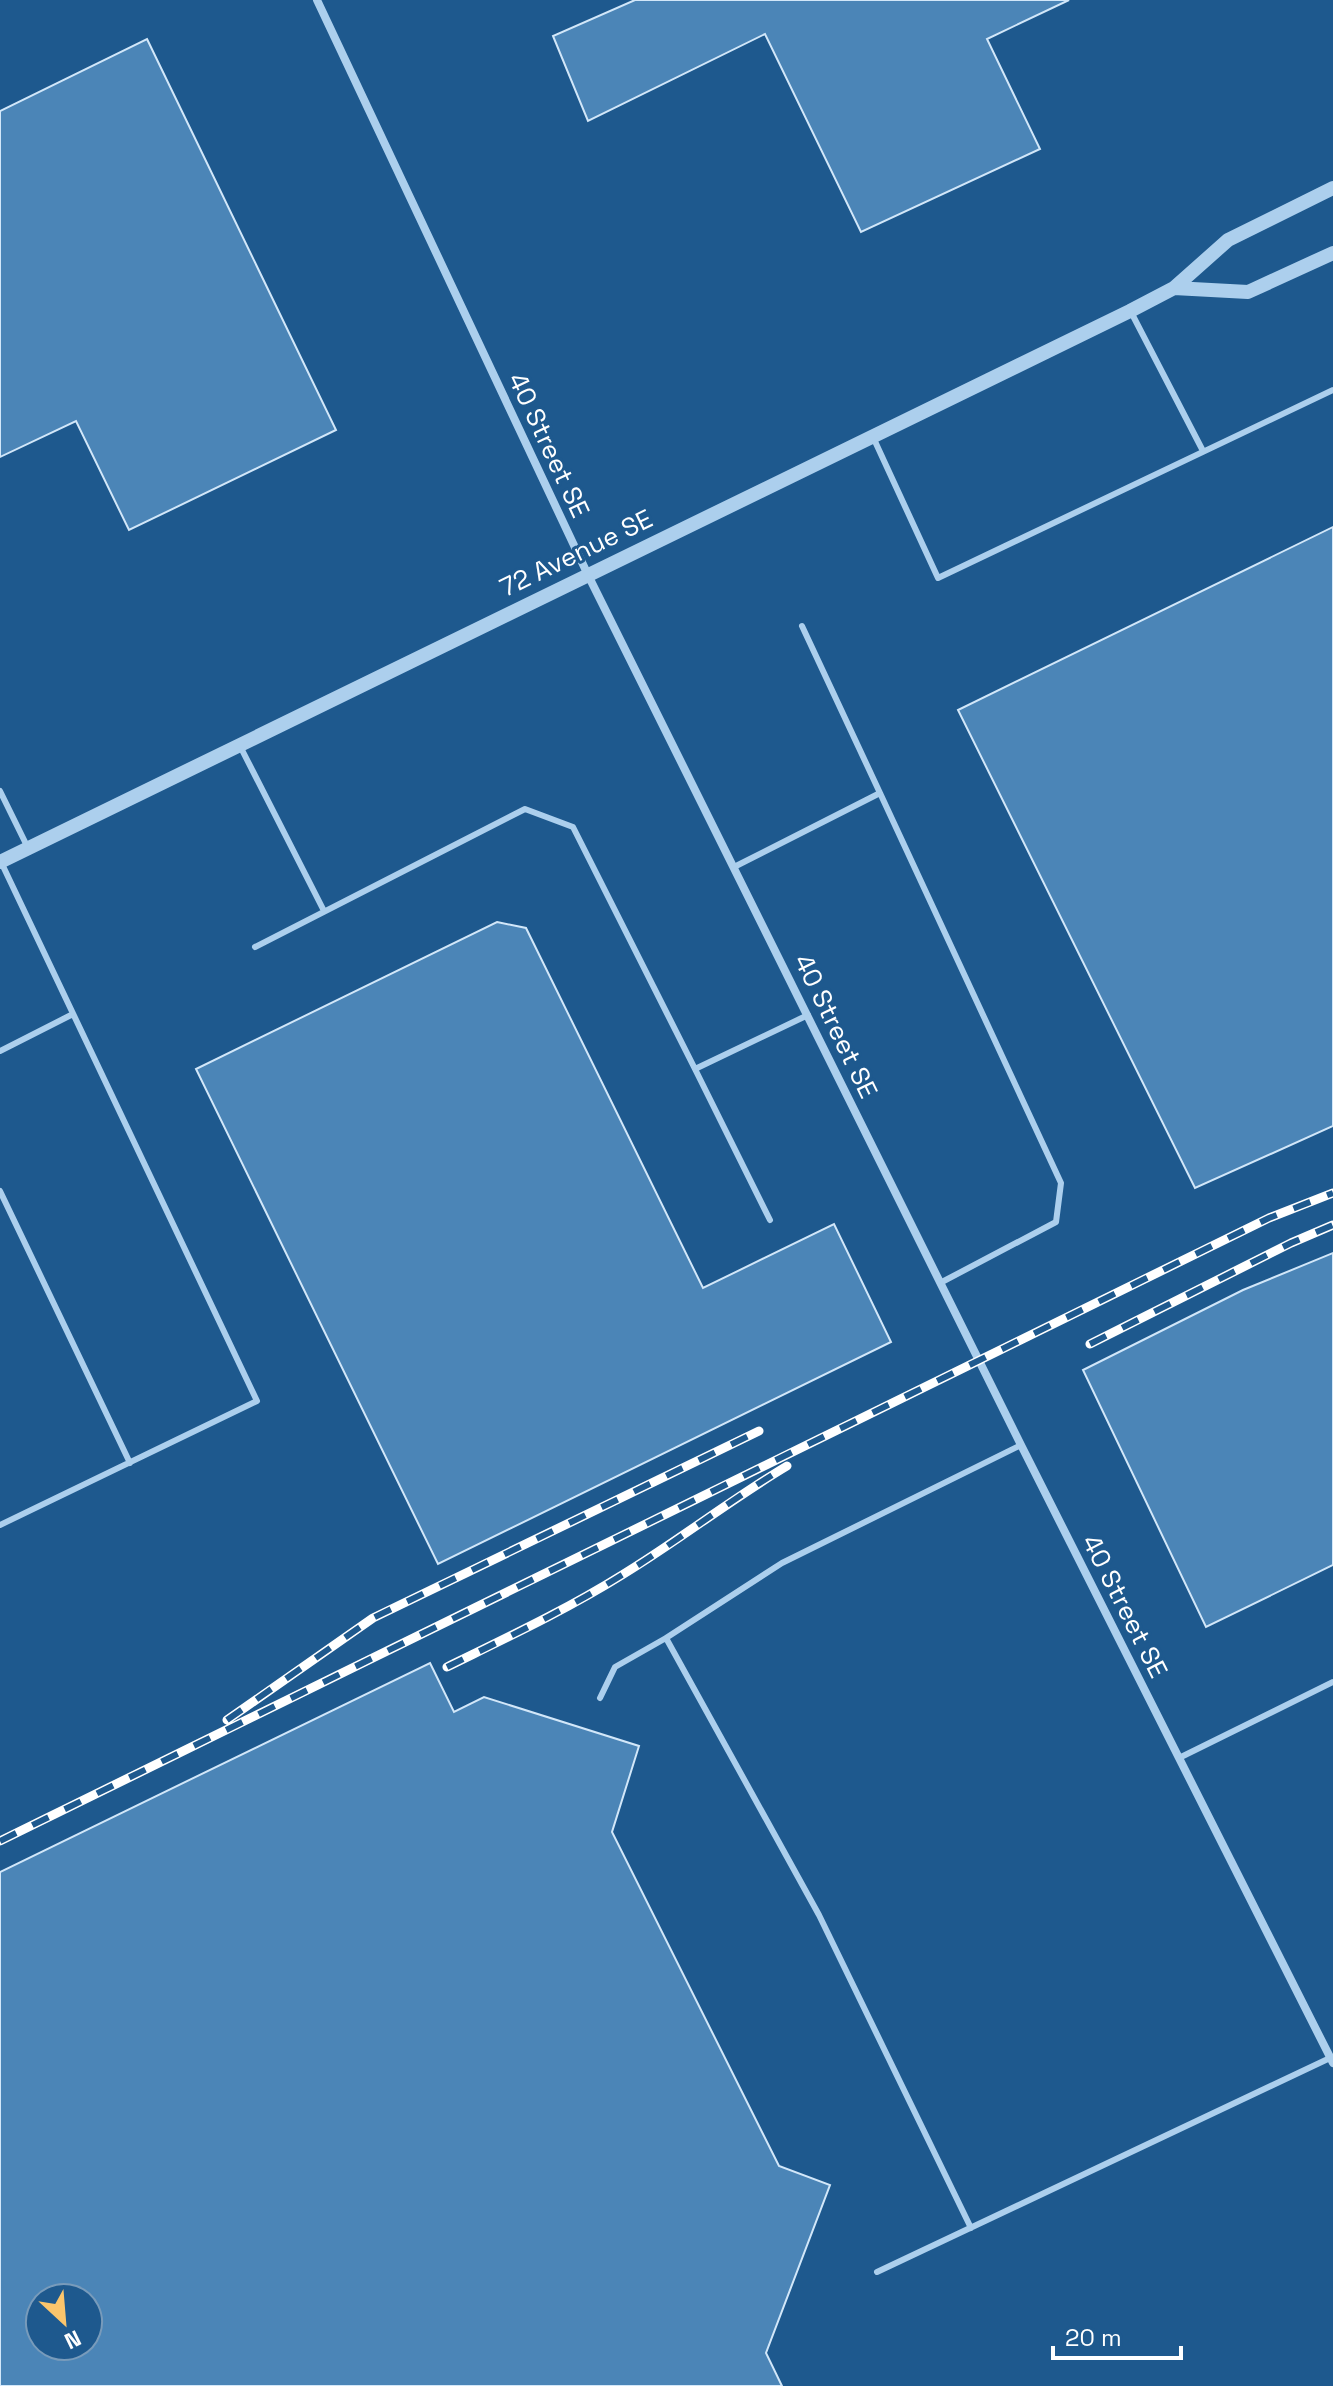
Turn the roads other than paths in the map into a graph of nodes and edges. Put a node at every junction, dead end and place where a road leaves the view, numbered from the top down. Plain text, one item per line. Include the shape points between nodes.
1 (317, 0) edge
2 (1333, 188) edge
3 (1333, 253) edge
4 (1174, 288) junction
5 (1130, 311) junction
6 (1333, 390) edge
7 (872, 436) junction
8 (1203, 451) junction
9 (588, 575) junction
10 (802, 626) dead end
11 (239, 744) junction
12 (0, 791) edge
13 (880, 793) junction
14 (28, 848) junction
15 (0, 862) edge
16 (734, 867) junction
17 (324, 911) junction
18 (255, 947) dead end
19 (73, 1014) junction
20 (808, 1015) junction
21 (0, 1051) edge
22 (695, 1069) junction
23 (0, 1191) edge
24 (770, 1220) dead end
25 (940, 1283) junction
26 (1021, 1445) junction
27 (130, 1463) junction
28 (0, 1525) edge
29 (666, 1638) junction
30 (1333, 1682) edge
31 (600, 1698) dead end
32 (1179, 1758) junction
33 (1332, 2060) edge
34 (971, 2228) junction
35 (877, 2272) dead end

1 - 9 street, 40 Street SE
2 - 4 street, 72 Avenue SE via 1228,240
3 - 4 street via 1248,292
4 - 5 street, 72 Avenue SE
5 - 7 street, 72 Avenue SE
5 - 8 lane
6 - 8 lane
7 - 8 lane via 938,578
7 - 9 street, 72 Avenue SE
9 - 11 street, 72 Avenue SE
9 - 16 street, 40 Street SE
10 - 13 lane
11 - 14 street, 72 Avenue SE
11 - 17 lane
12 - 14 lane
13 - 16 lane
13 - 25 lane via 1061,1183 1056,1222
14 - 15 street, 72 Avenue SE
15 - 19 lane
16 - 20 street, 40 Street SE
17 - 18 lane
17 - 22 lane via 525,809 573,827
19 - 21 lane
19 - 27 lane via 257,1401
20 - 22 lane
20 - 25 street, 40 Street SE
22 - 24 lane
23 - 27 lane
25 - 26 street, 40 Street SE
26 - 29 lane via 782,1563
26 - 32 street, 40 Street SE
27 - 28 lane
29 - 31 lane via 615,1667
29 - 34 lane via 819,1915
30 - 32 lane
32 - 33 street, 40 Street SE
33 - 34 lane
34 - 35 lane

